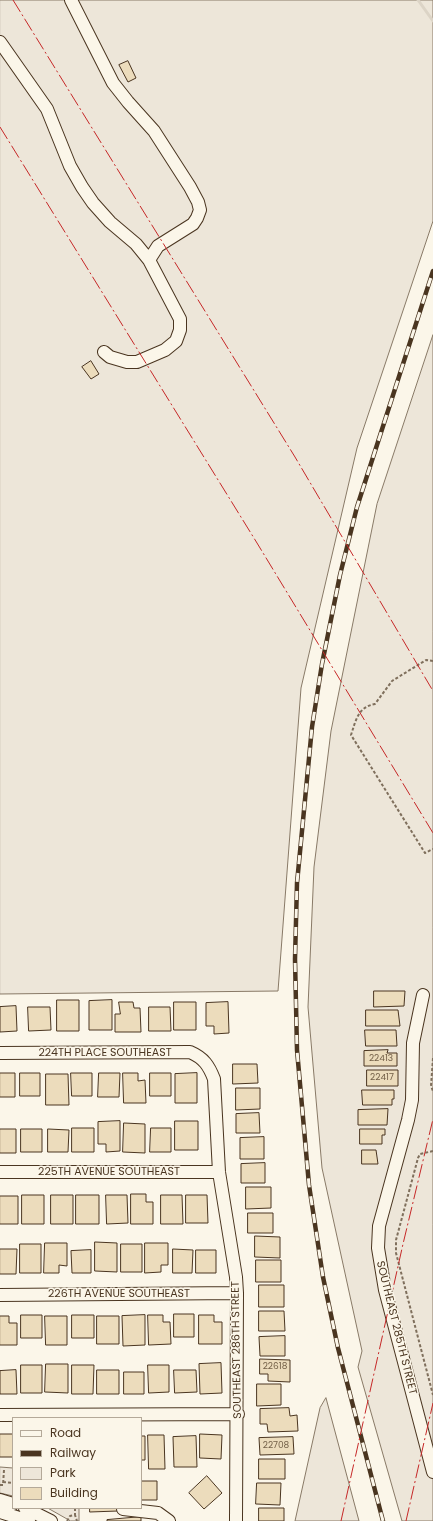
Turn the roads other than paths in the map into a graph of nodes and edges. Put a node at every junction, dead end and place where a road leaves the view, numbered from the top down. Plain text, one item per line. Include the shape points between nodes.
1 (71, 0) edge
2 (0, 42) edge
3 (149, 260) junction
4 (104, 352) dead end
5 (423, 995) dead end
6 (0, 1053) edge
7 (206, 1062) joint
8 (0, 1172) edge
9 (219, 1172) junction
10 (237, 1293) junction
11 (0, 1295) edge
12 (238, 1414) junction
13 (0, 1415) edge
14 (433, 1472) edge
15 (0, 1500) edge
16 (12, 1504) edge
17 (27, 1509) edge
18 (123, 1509) edge
19 (0, 1512) edge
20 (29, 1521) edge
21 (51, 1521) edge
22 (169, 1521) edge
23 (236, 1521) edge

1 - 3 street via 114,83 154,131 198,202 200,210 193,224 158,246
2 - 3 street via 47,109 70,166 82,187 110,222 136,244
3 - 4 street via 180,319 176,341 165,350 137,362 110,357
5 - 14 street, SOUTHEAST 285TH STREET via 414,1038 412,1100 379,1226 378,1248 385,1290
6 - 7 street, 224TH PLACE SOUTHEAST via 190,1052
7 - 9 street, SOUTHEAST 286TH STREET via 214,1079
8 - 9 street, 225TH AVENUE SOUTHEAST
9 - 10 street, SOUTHEAST 286TH STREET
10 - 11 street, 226TH AVENUE SOUTHEAST
10 - 12 street, SOUTHEAST 286TH STREET
12 - 13 street
12 - 23 street, SOUTHEAST 286TH STREET
15 - 16 street
17 - 21 street
18 - 22 street via 158,1513
19 - 20 street

